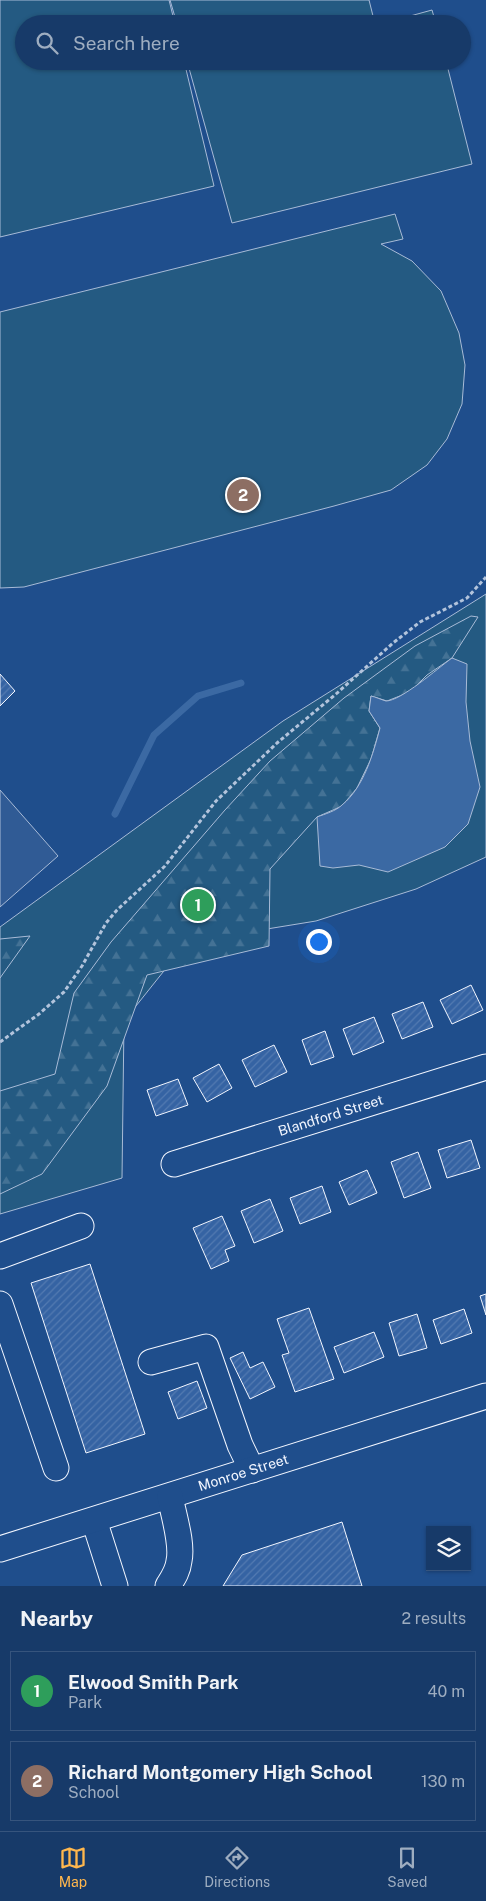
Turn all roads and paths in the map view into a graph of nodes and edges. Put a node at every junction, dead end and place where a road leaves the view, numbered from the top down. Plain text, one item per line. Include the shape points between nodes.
1 (486, 578) edge
2 (0, 1042) edge
3 (486, 1067) edge
4 (174, 1164) dead end
5 (81, 1226) dead end
6 (0, 1256) edge
7 (0, 1304) edge
8 (152, 1362) dead end
9 (486, 1396) edge
10 (56, 1468) dead end
11 (252, 1470) junction
12 (170, 1496) junction
13 (94, 1520) junction
14 (0, 1549) edge
15 (115, 1586) edge
16 (168, 1586) edge

1 - 2 path via 467,598 420,622 393,642 276,743 216,801 165,866 117,910 64,992
3 - 4 street, Blandford Street
5 - 6 street
7 - 10 street
8 - 11 street via 206,1347
9 - 11 street, Monroe Street
11 - 12 street, Monroe Street
12 - 13 street, Monroe Street
12 - 16 street via 180,1560
13 - 14 street, Monroe Street
13 - 15 street

